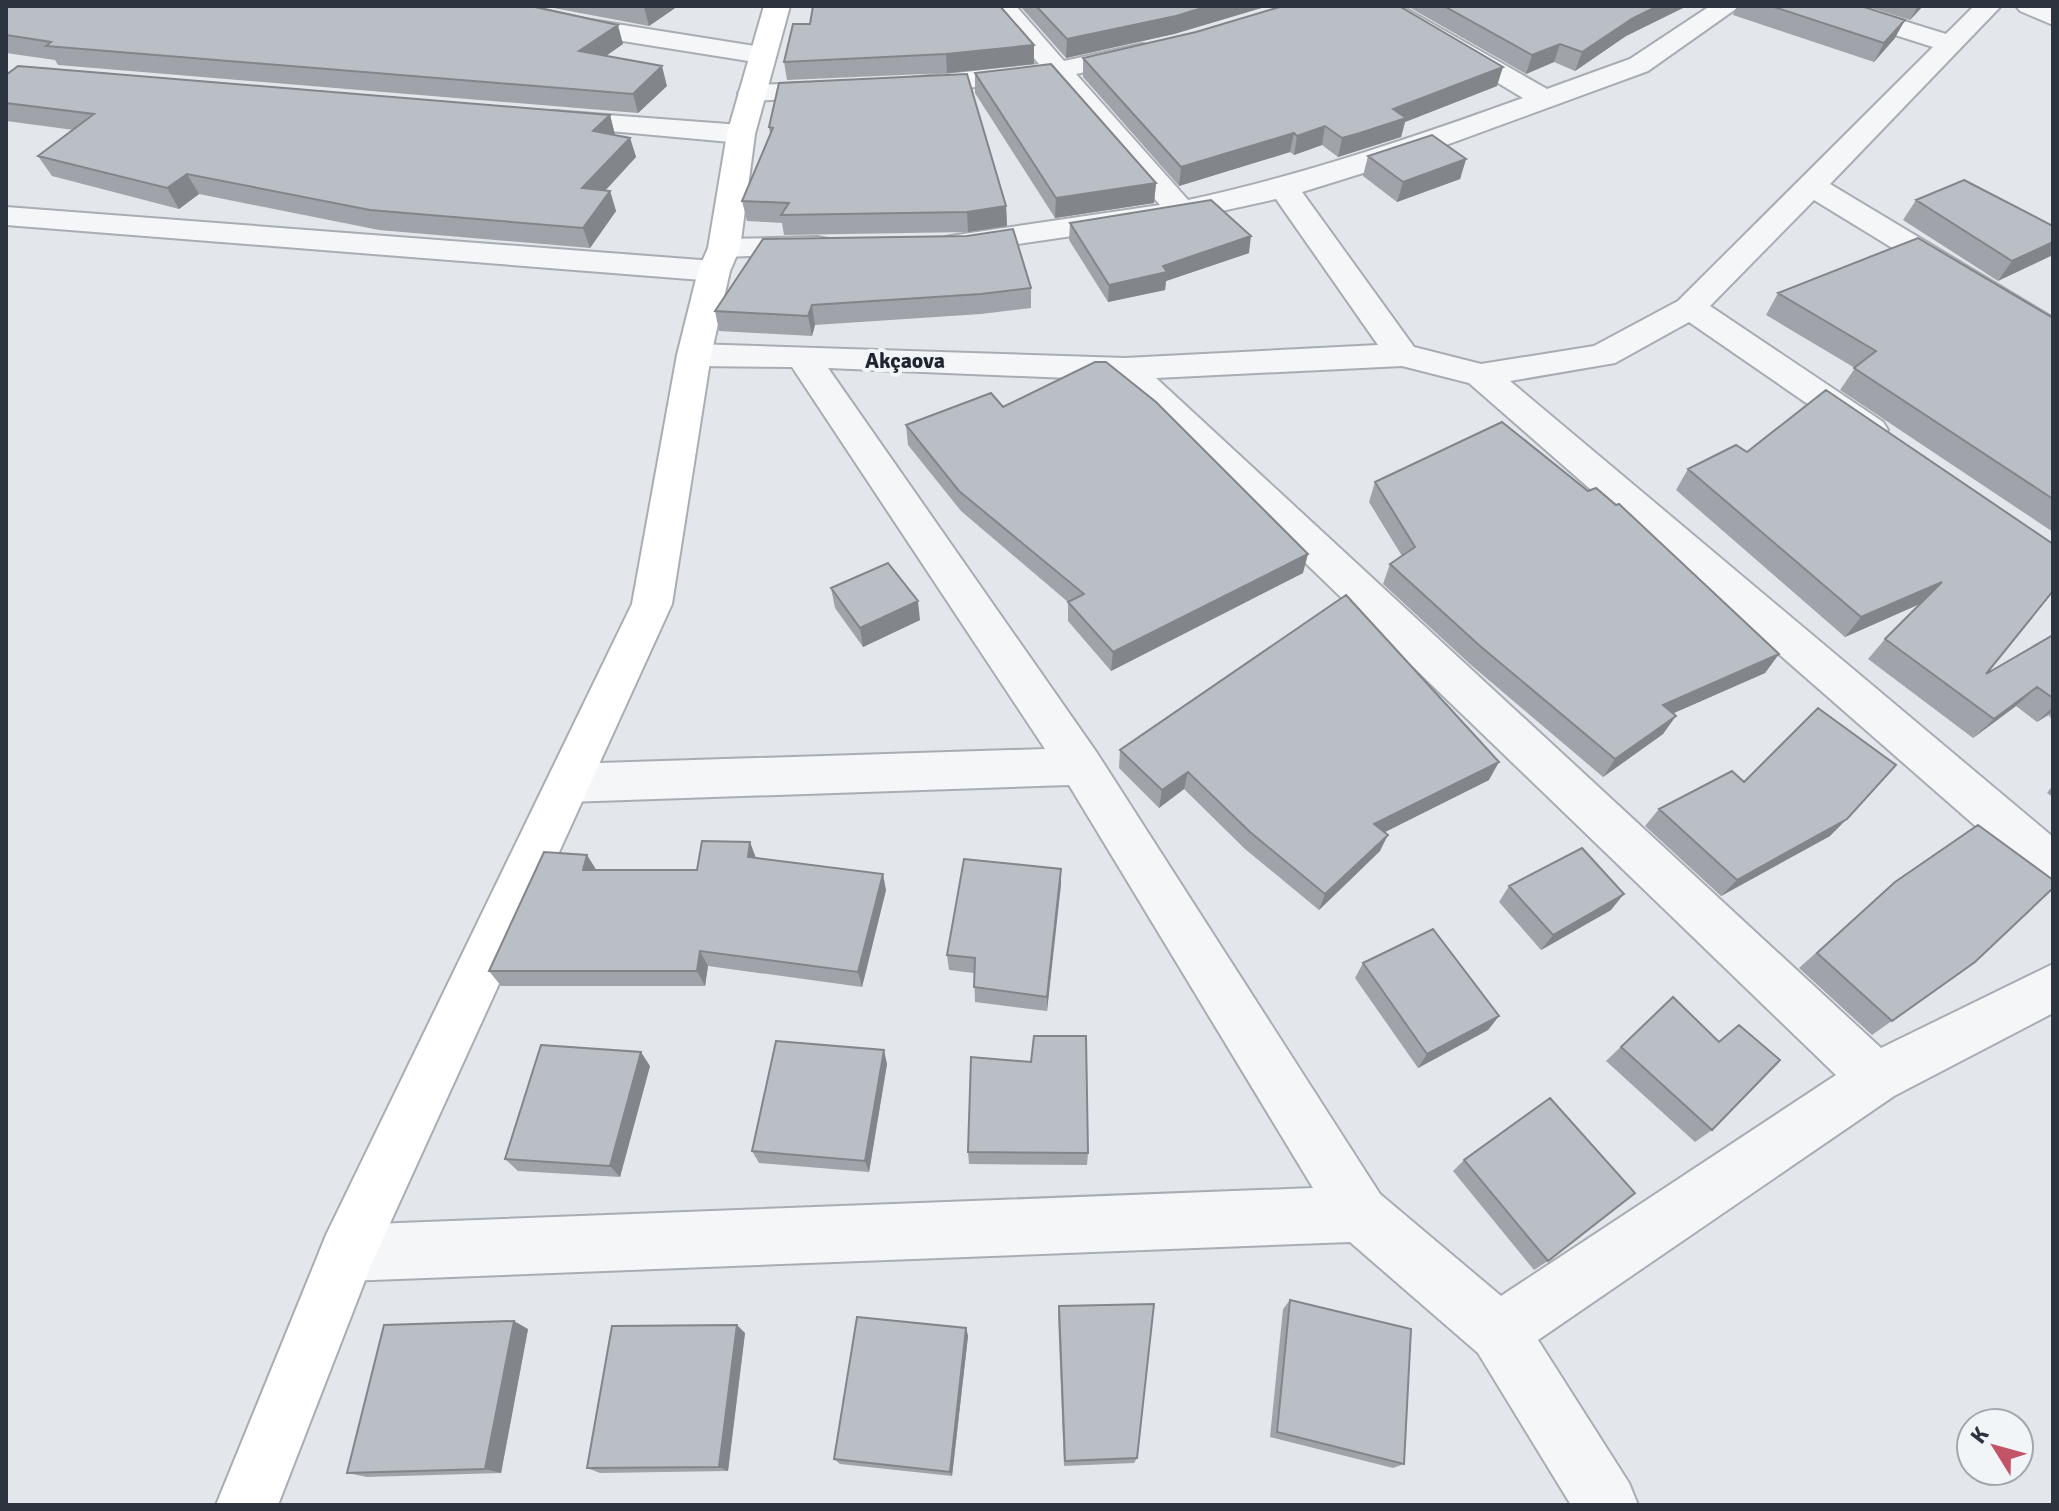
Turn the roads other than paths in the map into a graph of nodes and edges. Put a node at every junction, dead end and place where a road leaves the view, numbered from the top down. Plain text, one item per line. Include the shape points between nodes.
1 (494, 6) edge
2 (777, 6) edge
3 (1002, 6) edge
4 (1383, 6) edge
5 (1727, 6) edge
6 (1828, 6) edge
7 (1988, 6) edge
8 (2029, 6) edge
9 (2053, 17) edge
10 (1949, 43) junction
11 (1165, 46) edge
12 (1060, 70) junction
13 (751, 94) junction
14 (1544, 99) junction
15 (533, 117) edge
16 (1811, 185) junction
17 (1284, 188) junction
18 (1181, 211) junction
19 (6, 216) edge
20 (922, 245) edge
21 (846, 246) edge
22 (719, 259) junction
23 (2053, 293) edge
24 (1690, 308) junction
25 (2020, 312) junction
26 (2053, 332) edge
27 (694, 355) junction
28 (1402, 355) junction
29 (802, 356) junction
30 (1125, 369) junction
31 (1481, 375) junction
32 (1898, 449) edge
33 (1081, 766) junction
34 (568, 783) junction
35 (2053, 865) edge
36 (2053, 987) edge
37 (1876, 1078) junction
38 (1360, 1214) junction
39 (347, 1253) junction
40 (1499, 1332) junction
41 (247, 1505) edge
42 (1607, 1505) edge

1 - 13 street via 585,27
2 - 13 street
3 - 12 street
4 - 14 street
5 - 14 street via 1639,65
6 - 10 street
7 - 10 street
8 - 9 street
10 - 16 street
11 - 12 street
12 - 13 street
12 - 18 street
13 - 15 street
13 - 22 street
14 - 17 street
16 - 24 street
16 - 25 street
17 - 18 street
17 - 28 street
18 - 20 street via 968,244
19 - 22 street
21 - 22 street
22 - 27 street
23 - 25 street
24 - 31 street via 1603,355
24 - 32 street
25 - 26 street
27 - 29 street
27 - 34 street via 652,604
28 - 30 street
28 - 31 street
29 - 30 street
29 - 33 street
30 - 37 street
31 - 35 street
33 - 34 street
33 - 38 street
34 - 39 street
36 - 37 street
37 - 40 street
38 - 39 street
38 - 40 street
39 - 41 street
40 - 42 street

